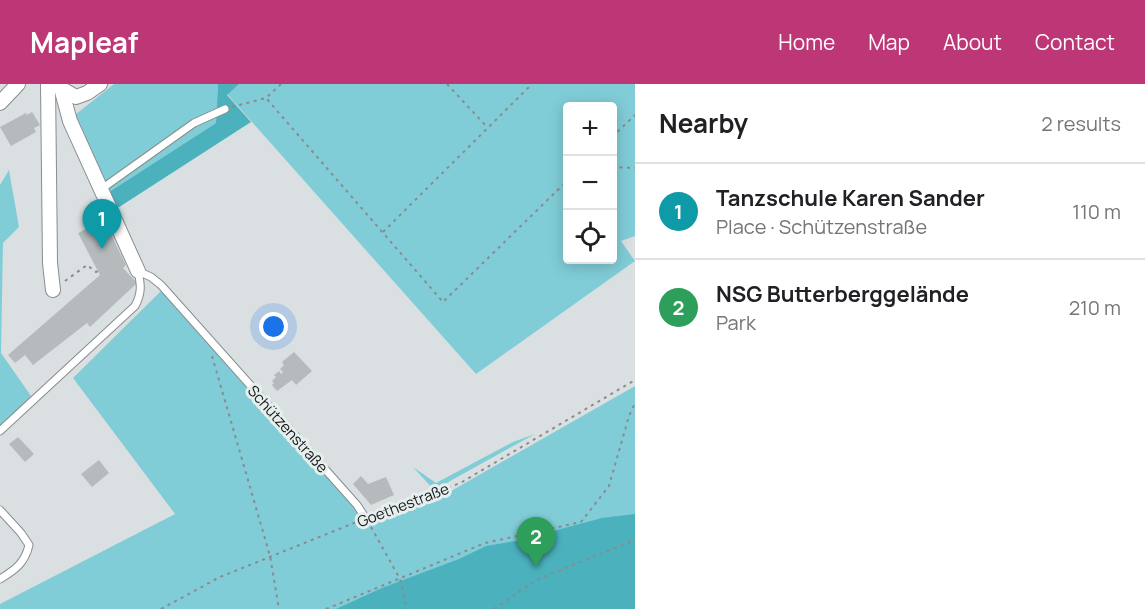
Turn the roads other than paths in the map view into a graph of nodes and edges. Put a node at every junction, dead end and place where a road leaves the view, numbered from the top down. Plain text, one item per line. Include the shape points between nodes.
1 (18, 84) edge
2 (48, 84) edge
3 (100, 84) edge
4 (61, 87) edge
5 (0, 103) edge
6 (225, 109) road end
7 (100, 190) junction
8 (138, 271) junction
9 (53, 290) dead end
10 (0, 431) edge
11 (441, 492) road end
12 (0, 510) edge
13 (366, 519) joint
14 (0, 579) edge

1 - 5 street
2 - 9 street
3 - 4 street via 76,97
4 - 7 street via 70,121
6 - 7 lane via 194,123
7 - 8 street
8 - 10 lane via 141,286 135,306
8 - 13 lane, Schützenstraße via 161,285
11 - 13 lane, Goethestraße
12 - 14 lane via 29,545 17,568

